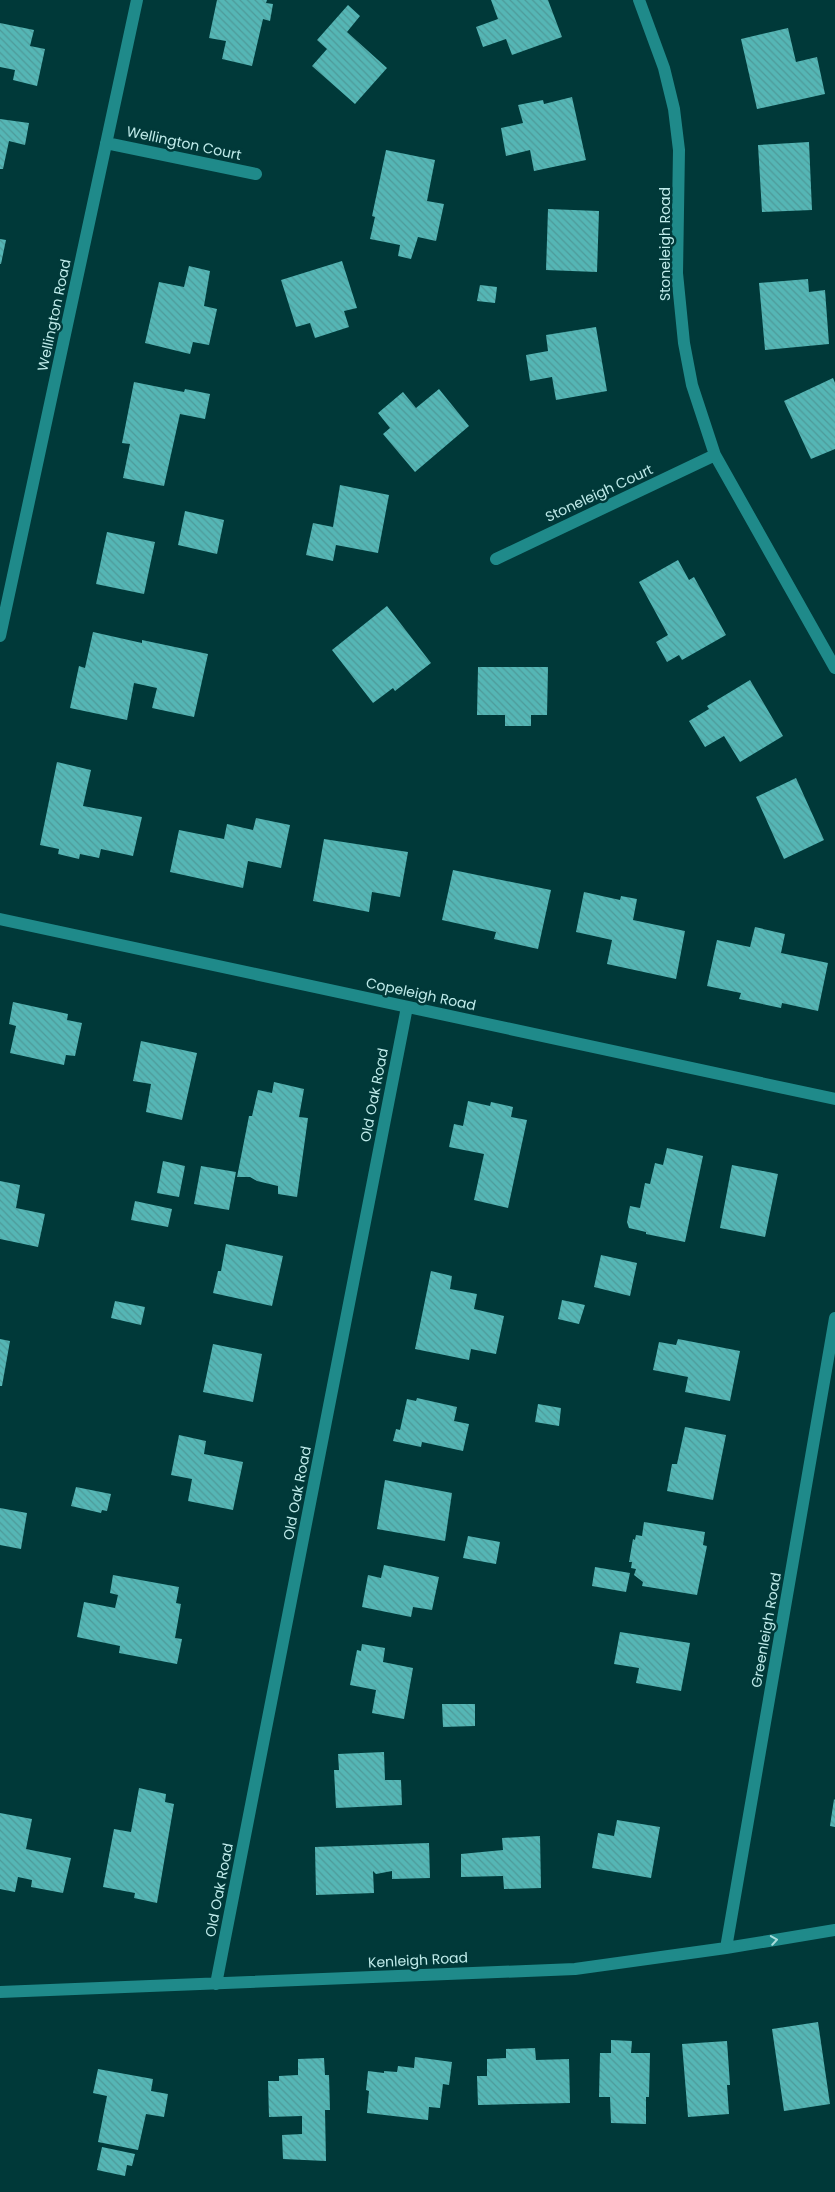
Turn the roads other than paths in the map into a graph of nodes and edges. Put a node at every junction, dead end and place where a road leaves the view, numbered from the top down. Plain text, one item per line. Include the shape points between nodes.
1 (137, 0) edge
2 (639, 0) edge
3 (106, 143) junction
4 (256, 174) dead end
5 (715, 454) junction
6 (496, 559) dead end
7 (0, 636) edge
8 (835, 668) edge
9 (0, 919) edge
10 (407, 1007) junction
11 (835, 1099) edge
12 (835, 1318) edge
13 (835, 1930) edge
14 (726, 1948) junction
15 (216, 1984) junction
16 (0, 1992) edge

1 - 3 street, Wellington Road
2 - 5 street, Stoneleigh Road via 664,68 674,109 679,150 677,273 683,335 692,385
3 - 4 street, Wellington Court
3 - 7 street, Wellington Road
5 - 6 street, Stoneleigh Court
5 - 8 street, Stoneleigh Road
9 - 10 street, Copeleigh Road
10 - 11 street, Copeleigh Road
10 - 15 street, Old Oak Road
12 - 14 street, Greenleigh Road
14 -> 13 street, Kenleigh Road
14 - 15 street, Kenleigh Road via 575,1968
15 - 16 street, Kenleigh Road

